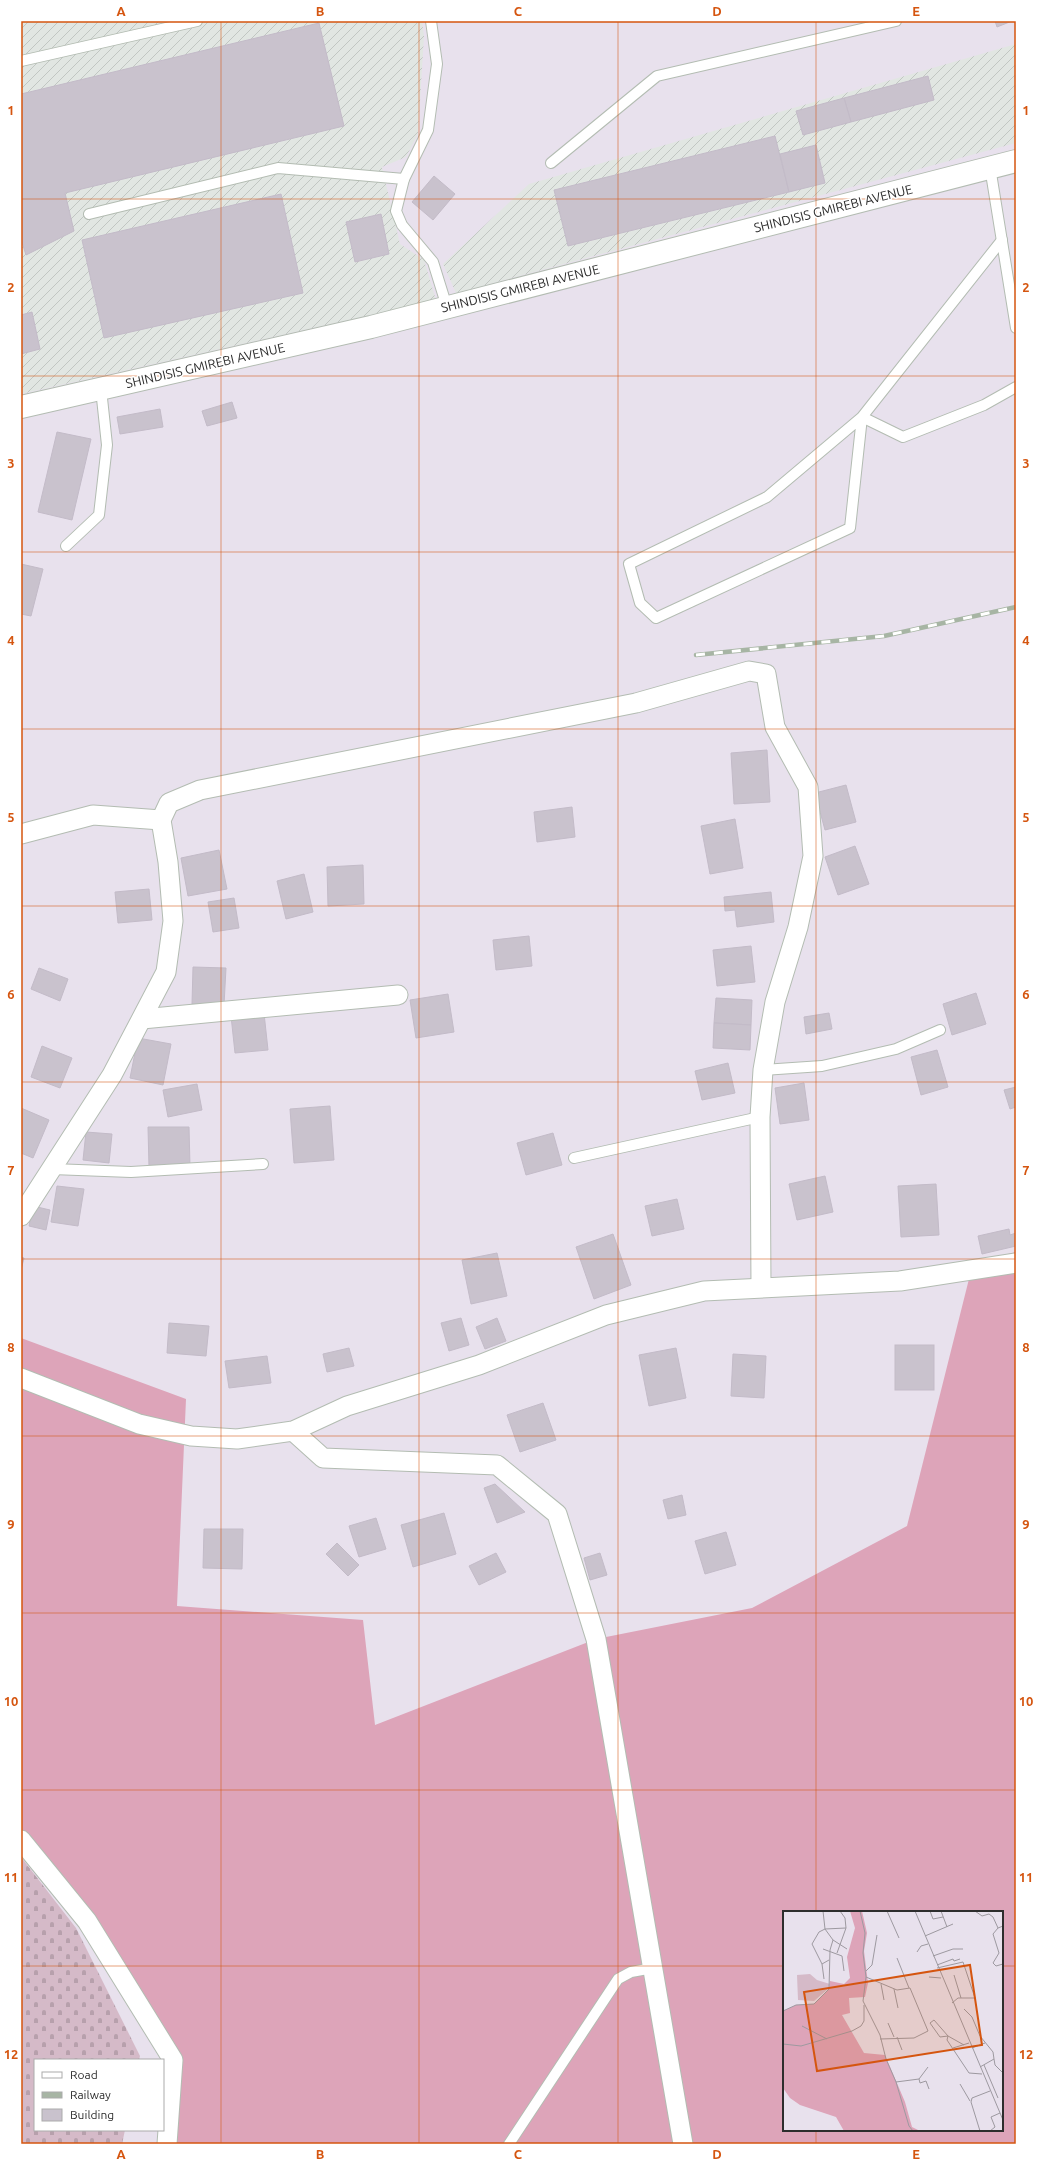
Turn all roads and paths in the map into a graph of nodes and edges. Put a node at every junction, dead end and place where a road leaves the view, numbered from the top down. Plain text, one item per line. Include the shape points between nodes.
1 (197, 21) edge
2 (431, 21) edge
3 (896, 21) edge
4 (21, 62) edge
5 (1016, 161) edge
6 (551, 163) dead end
7 (990, 167) junction
8 (404, 179) junction
9 (89, 214) dead end
10 (1002, 240) junction
11 (447, 307) junction
12 (1016, 328) edge
13 (1016, 387) edge
14 (101, 389) junction
15 (21, 408) edge
16 (862, 417) junction
17 (66, 546) dead end
18 (161, 820) junction
19 (21, 834) edge
20 (398, 995) dead end
21 (142, 1019) junction
22 (940, 1030) dead end
23 (763, 1070) junction
24 (760, 1117) junction
25 (574, 1158) dead end
26 (263, 1164) dead end
27 (52, 1169) junction
28 (21, 1216) edge
29 (1016, 1263) edge
30 (761, 1287) junction
31 (21, 1378) edge
32 (293, 1431) junction
33 (21, 1840) edge
34 (653, 1968) junction
35 (167, 2144) edge
36 (509, 2144) edge
37 (683, 2144) edge

1 - 4 lane
2 - 8 lane via 437,64 428,130
3 - 6 lane via 657,76
5 - 7 main road, SHINDISIS GMIREBI AVENUE
7 - 10 lane
7 - 11 main road, SHINDISIS GMIREBI AVENUE
8 - 9 lane via 278,168
8 - 11 lane via 396,210 402,224 433,262
10 - 12 lane
10 - 16 lane
11 - 14 main road, SHINDISIS GMIREBI AVENUE
13 - 16 lane via 984,404 903,437
14 - 15 main road, SHINDISIS GMIREBI AVENUE
14 - 17 lane via 107,445 99,515
16 - 16 lane via 767,497 629,564 640,603 656,618 850,528
18 - 19 street via 93,815
18 - 21 street via 173,921 166,972
18 - 23 street via 169,803 200,790 636,703 749,671 766,674 775,728 808,787 813,856 798,927 775,1002
20 - 21 street
21 - 27 street via 112,1075
22 - 23 lane via 896,1049 822,1066
23 - 24 street
24 - 25 lane
24 - 30 street
26 - 27 lane via 131,1172
27 - 28 street
29 - 30 street via 900,1281
30 - 32 street via 704,1290 606,1314 479,1365 348,1406
31 - 32 street via 139,1424 191,1436 237,1439
32 - 34 street via 323,1458 497,1465 557,1514 596,1640
33 - 35 street via 86,1921 173,2060
34 - 36 lane via 630,1972 618,1980
34 - 37 street

